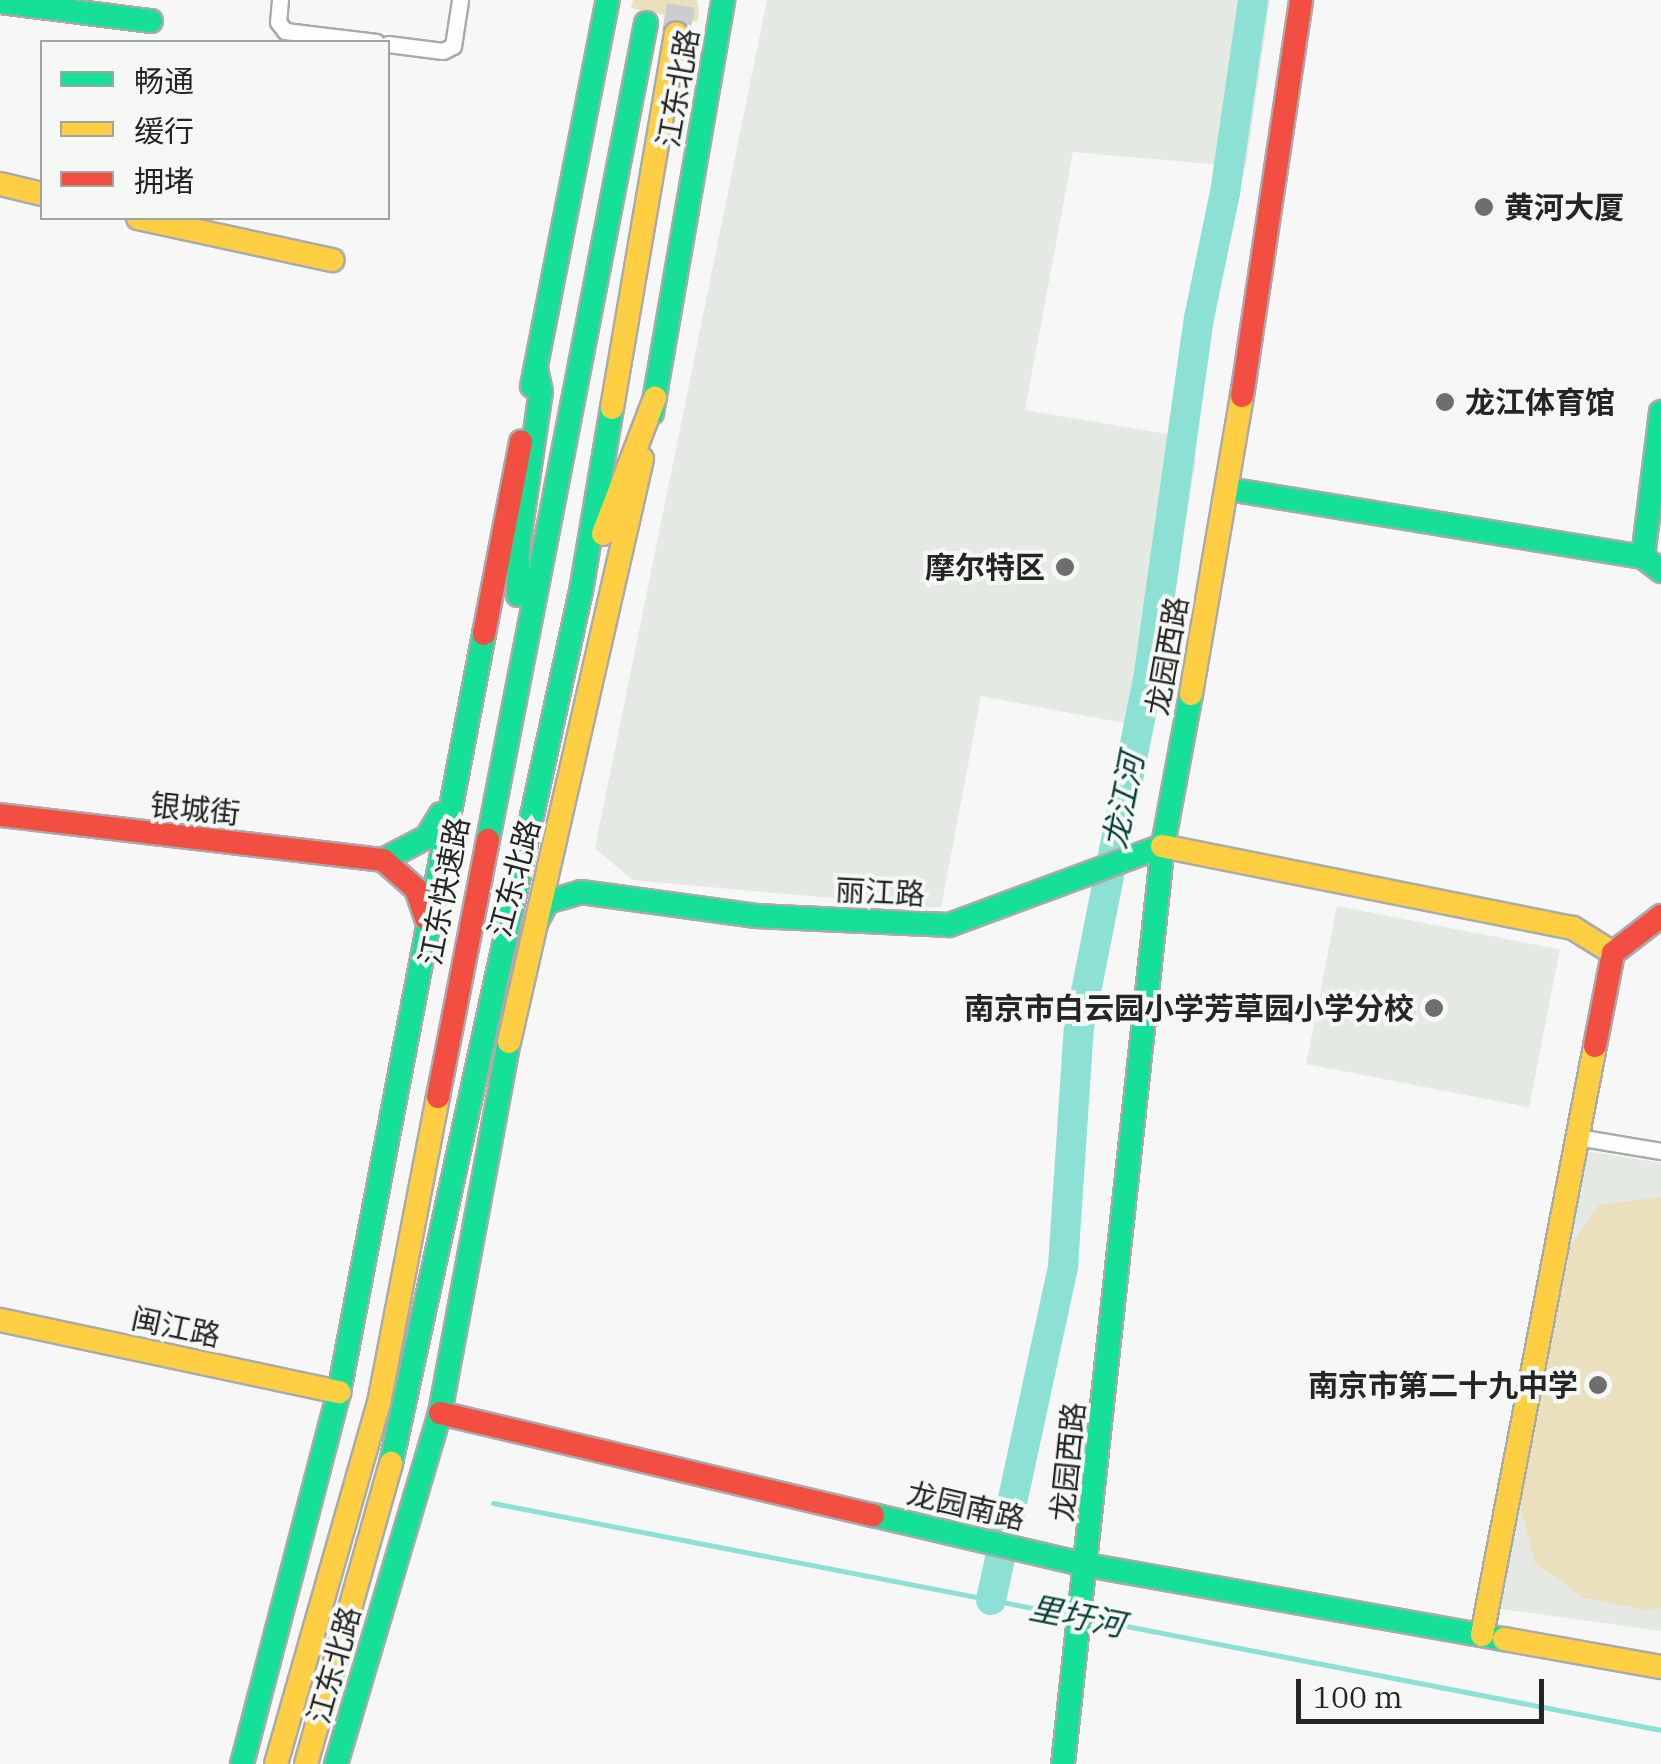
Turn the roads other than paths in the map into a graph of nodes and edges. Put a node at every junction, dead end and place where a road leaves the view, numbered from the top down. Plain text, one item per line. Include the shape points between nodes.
1 (280, 0) edge
2 (460, 0) edge
3 (608, 0) edge
4 (723, 0) edge
5 (1301, 0) edge
6 (0, 2) edge
7 (151, 21) dead end
8 (646, 23) dead end
9 (676, 33) tunnel mouth
10 (359, 40) edge
11 (390, 44) edge
12 (0, 184) edge
13 (40, 194) edge
14 (147, 220) edge
15 (333, 260) dead end
16 (536, 369) junction
17 (655, 398) junction
18 (1661, 412) edge
19 (1228, 488) junction
20 (1652, 564) edge
21 (582, 592) junction
22 (518, 662) junction
23 (449, 802) junction
24 (0, 815) edge
25 (559, 826) junction
26 (1163, 846) junction
27 (383, 860) junction
28 (582, 892) junction
29 (1661, 916) edge
30 (427, 921) junction
31 (528, 937) junction
32 (1613, 953) junction
33 (1578, 1137) junction
34 (1661, 1151) edge
35 (0, 1320) edge
36 (338, 1392) junction
37 (440, 1413) junction
38 (1087, 1564) junction
39 (1482, 1634) junction
40 (1661, 1666) edge
41 (242, 1764) edge
42 (276, 1764) edge
43 (306, 1764) edge
44 (336, 1764) edge
45 (1064, 1764) edge

1 - 10 street via 284,31
2 - 11 street via 453,46 444,51
3 - 16 main road, 江东北路
4 - 17 main road, 江东北路
5 - 19 main road, 龙园西路
6 - 7 main road
8 - 22 main road, 江东快速路
9 - 21 main road
12 - 13 main road
14 - 15 main road
16 - 22 main road via 541,392 518,547
16 - 23 main road, 江东北路
17 - 21 main road
17 - 25 main road, 江东北路
18 - 20 main road
19 - 20 main road
19 - 26 main road, 龙园西路
21 - 43 main road via 406,1412
22 - 42 main road, 江东快速路 via 379,1402
23 - 27 main road via 427,836
23 - 30 main road, 江东北路
24 - 27 main road, 银城街
25 - 28 main road via 554,859 562,878
25 - 31 main road, 江东北路
26 - 28 main road, 丽江路 via 949,926 756,916
26 - 32 main road via 1573,928
26 - 38 main road, 龙园西路
27 - 30 main road via 416,889
28 - 31 main road via 546,902
29 - 32 main road
30 - 36 main road, 江东北路
31 - 37 main road, 江东北路
32 - 33 main road
33 - 34 street
33 - 39 main road
35 - 36 main road, 闽江路
36 - 41 main road, 江东北路
37 - 38 main road, 龙园南路
37 - 44 main road, 江东北路
38 - 39 main road, 龙园南路
38 - 45 main road, 龙园西路
39 - 40 main road, 龙园南路

